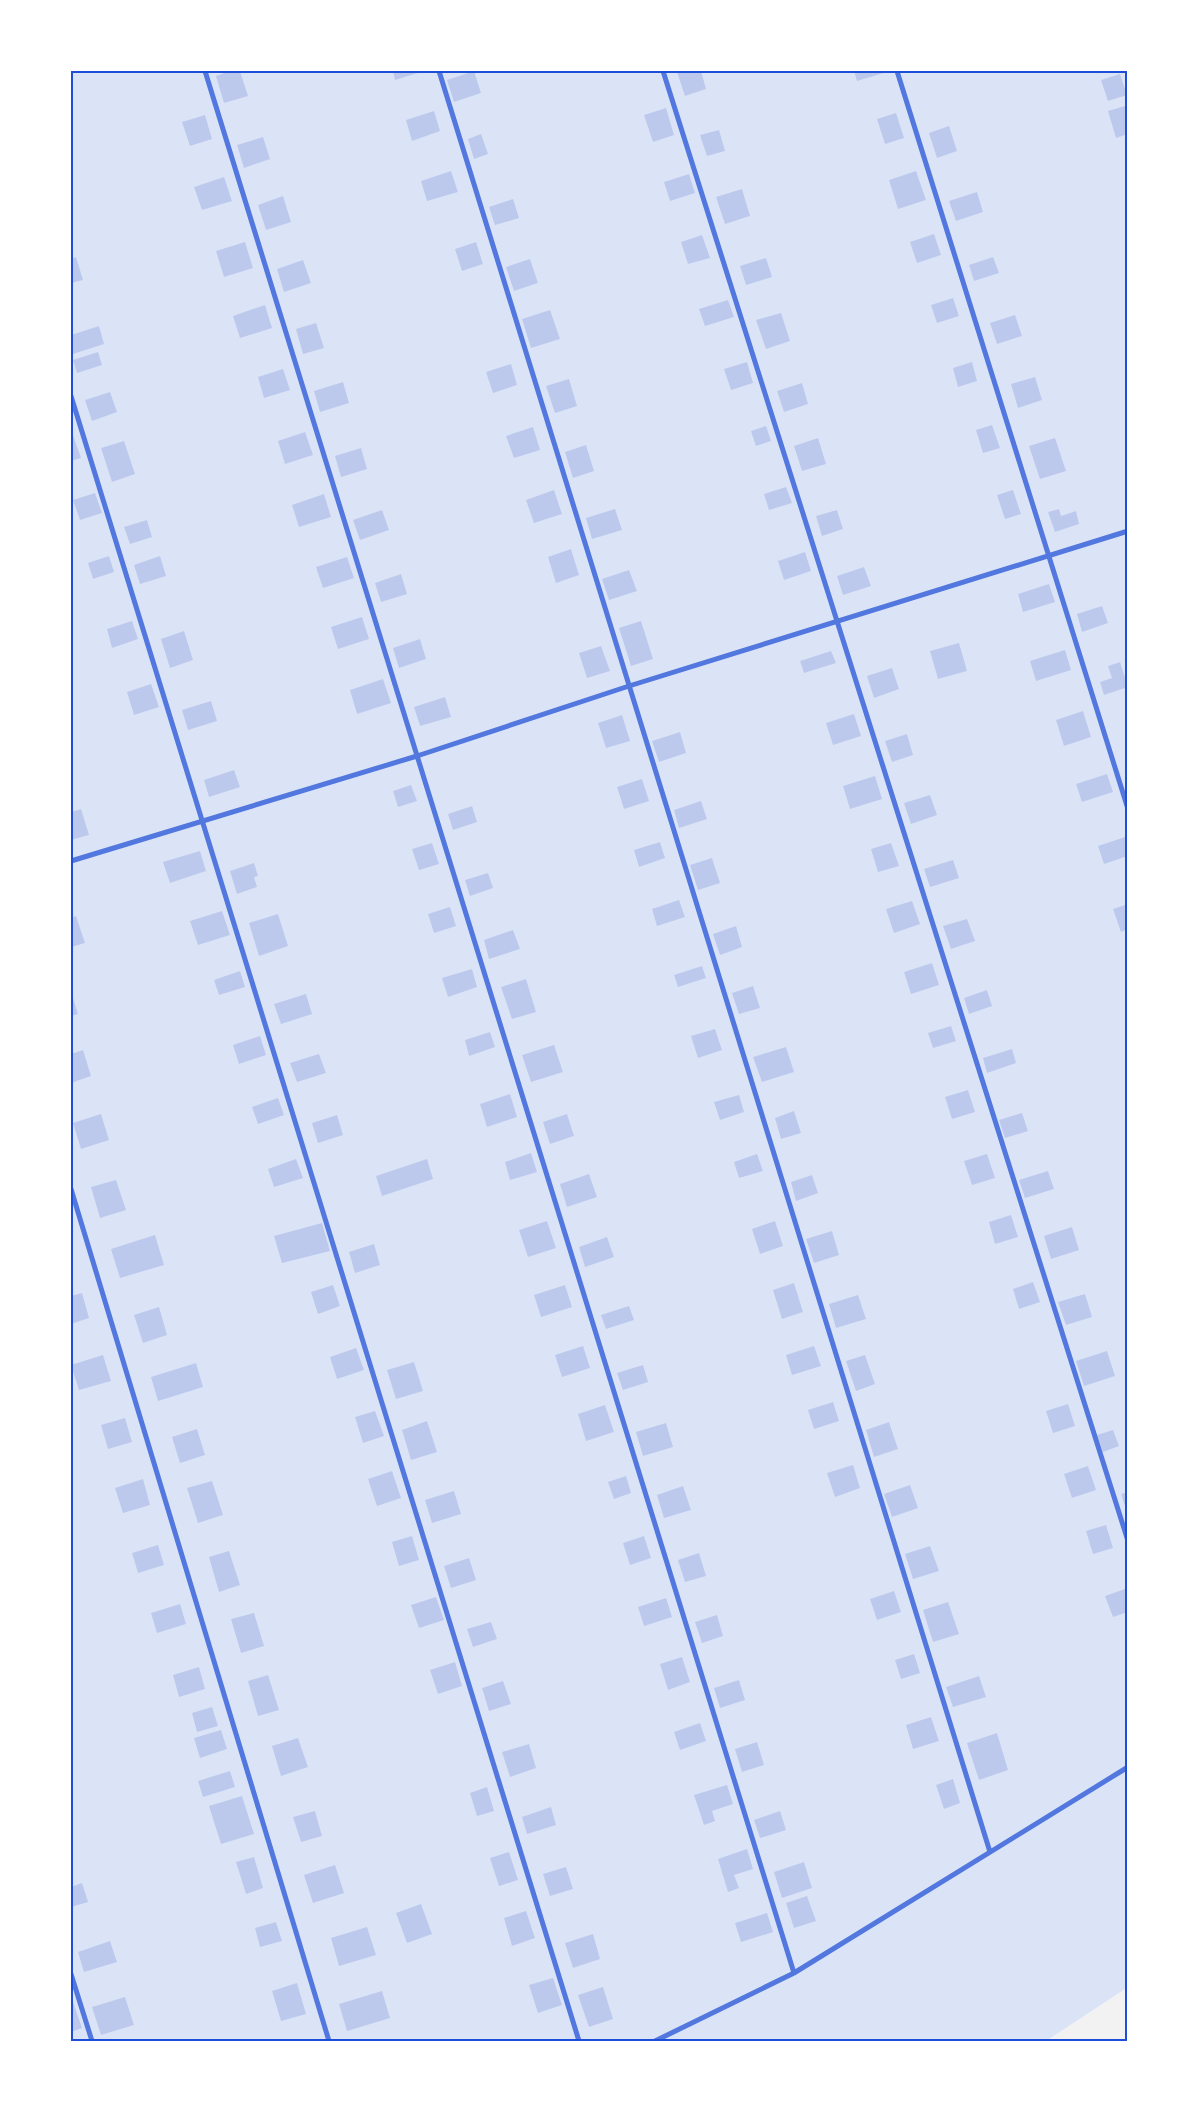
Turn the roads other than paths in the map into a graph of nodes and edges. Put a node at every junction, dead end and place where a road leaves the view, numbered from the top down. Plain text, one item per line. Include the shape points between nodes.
1 (205, 71) edge
2 (439, 71) edge
3 (663, 71) edge
4 (897, 71) edge
5 (71, 396) edge
6 (1128, 531) edge
7 (1048, 556) junction
8 (837, 623) junction
9 (629, 686) junction
10 (417, 756) junction
11 (1128, 809) edge
12 (202, 821) junction
13 (71, 861) edge
14 (71, 1189) edge
15 (1128, 1541) edge
16 (1128, 1767) edge
17 (990, 1852) junction
18 (794, 1973) junction
19 (71, 1974) edge
20 (92, 2041) edge
21 (329, 2041) edge
22 (580, 2041) edge
23 (655, 2041) edge

1 - 10 street
2 - 9 street
3 - 8 street
4 - 7 street
5 - 12 street
6 - 7 street
7 - 8 street
7 - 11 street
8 - 9 street
8 - 15 street
9 - 10 street
9 - 17 street
10 - 12 street
10 - 18 street
12 - 13 street
12 - 22 street
14 - 21 street
16 - 17 street
17 - 18 street
18 - 23 street
19 - 20 street

